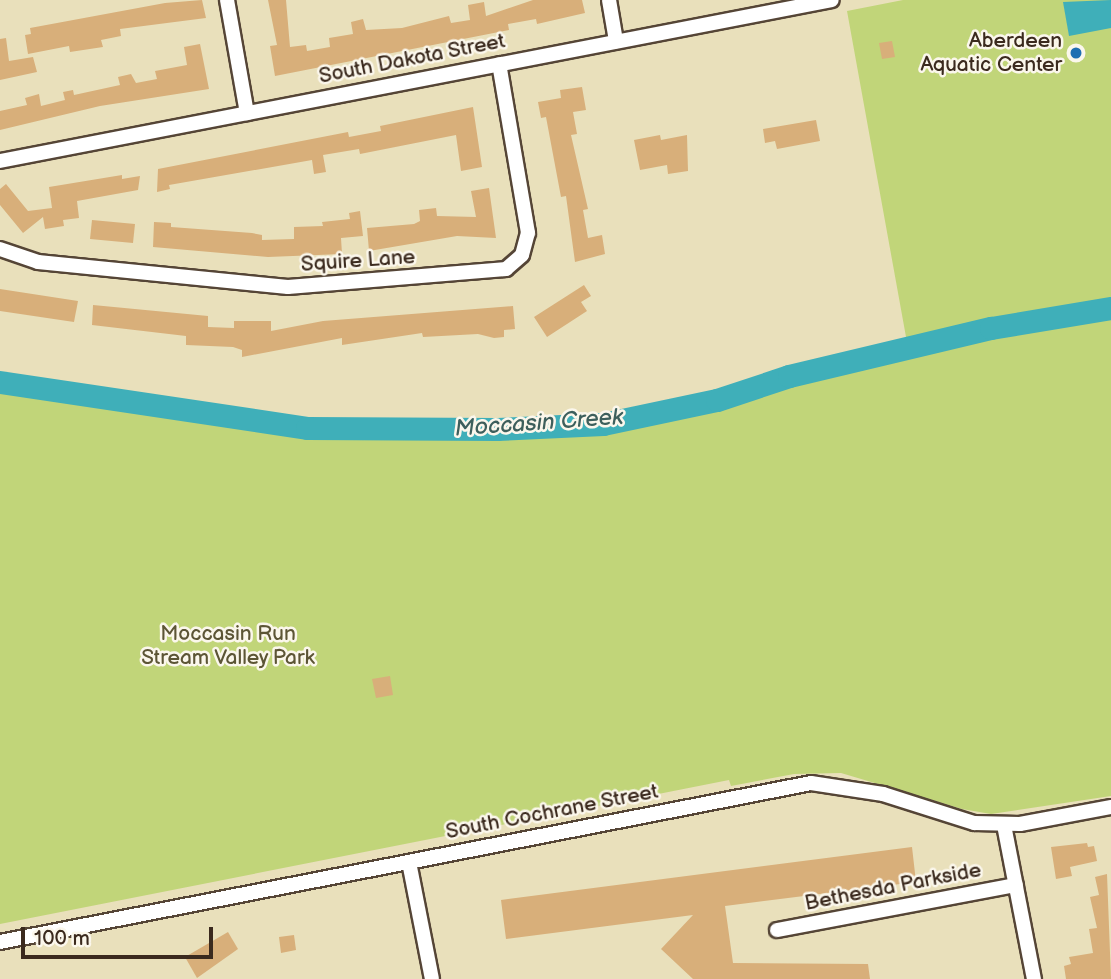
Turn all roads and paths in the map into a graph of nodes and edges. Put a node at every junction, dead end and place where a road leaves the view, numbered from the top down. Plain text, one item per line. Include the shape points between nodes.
1 (227, 0) edge
2 (609, 0) edge
3 (832, 0) edge
4 (617, 41) junction
5 (499, 64) junction
6 (247, 113) junction
7 (0, 161) edge
8 (0, 248) edge
9 (1111, 807) edge
10 (1004, 825) junction
11 (410, 862) junction
12 (1016, 885) junction
13 (777, 930) dead end
14 (0, 942) edge
15 (432, 979) edge
16 (1034, 979) edge

1 - 6 street
2 - 4 street
3 - 4 street, South Dakota Street
4 - 5 street, South Dakota Street
5 - 6 street, South Dakota Street
5 - 8 street, Squire Lane via 528,233 522,256 506,269 288,287 38,262
6 - 7 street, South Dakota Street
9 - 10 street, South Cochrane Street
10 - 11 street, South Cochrane Street via 959,821 883,794 811,783
10 - 12 street
11 - 14 street, South Cochrane Street
11 - 15 street
12 - 13 street, Bethesda Parkside
12 - 16 street

